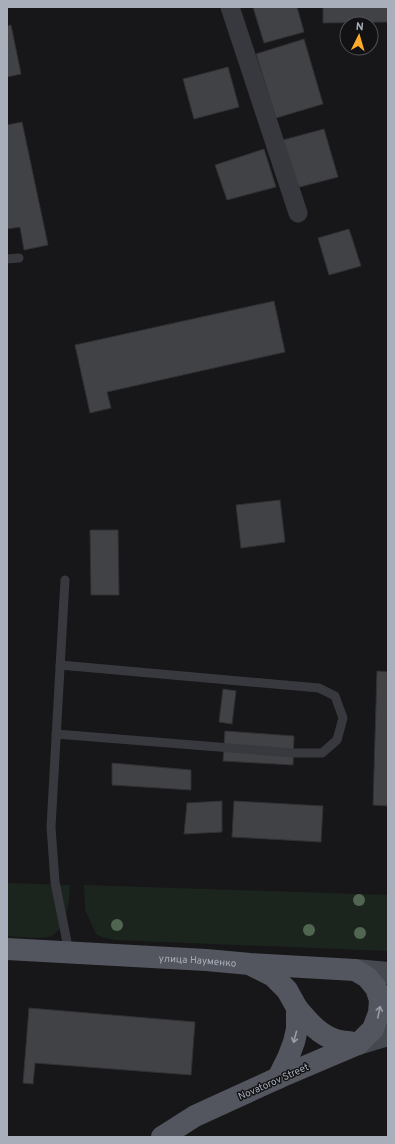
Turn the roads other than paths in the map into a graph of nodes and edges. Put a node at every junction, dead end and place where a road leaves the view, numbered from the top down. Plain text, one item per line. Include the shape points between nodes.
1 (230, 7) edge
2 (298, 213) dead end
3 (20, 258) dead end
4 (7, 259) edge
5 (65, 580) dead end
6 (60, 665) junction
7 (56, 734) junction
8 (7, 949) edge
9 (69, 952) junction
10 (250, 964) junction
11 (304, 968) junction
12 (354, 970) junction
13 (388, 973) edge
14 (292, 999) junction
15 (388, 1035) edge
16 (358, 1044) junction
17 (278, 1078) junction
18 (162, 1137) edge

1 - 2 street
3 - 4 lane
5 - 6 lane
6 - 7 lane
6 - 7 lane via 319,688 335,696 343,718 337,740 322,753 293,753
7 - 9 lane via 51,827 54,882
8 - 9 main road, улица Науменко
9 - 10 main road, улица Науменко
10 - 11 main road, улица Науменко
10 - 14 main road via 273,976
11 - 12 main road, улица Науменко
11 - 14 main road via 293,976
12 - 13 main road, улица Науменко
16 -> 12 main road via 373,1029 379,1013 380,1000 376,988 367,978
14 - 16 main road via 310,1023 325,1035
14 -> 17 main road via 297,1028 288,1058
15 - 16 main road, Novatorov Street
16 - 17 main road, Novatorov Street
17 - 18 main road, Novatorov Street via 195,1116

